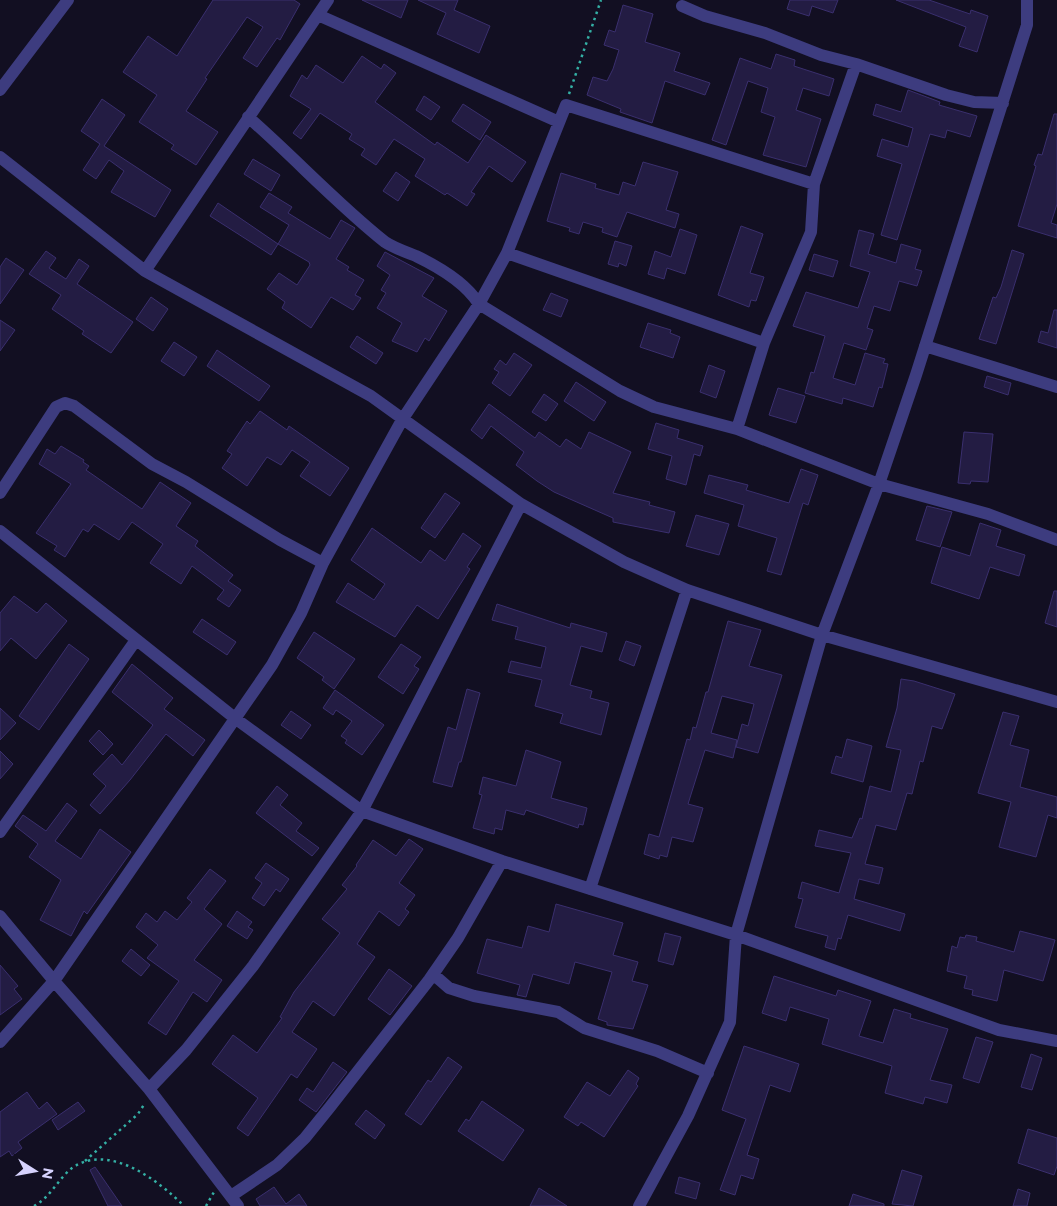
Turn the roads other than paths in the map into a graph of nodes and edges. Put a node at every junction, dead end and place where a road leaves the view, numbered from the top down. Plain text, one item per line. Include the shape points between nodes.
1 (68, 0) edge
2 (328, 0) edge
3 (1027, 0) edge
4 (682, 6) dead end
5 (318, 15) junction
6 (856, 64) junction
7 (0, 90) edge
8 (1002, 103) junction
9 (248, 117) junction
10 (559, 122) junction
11 (0, 156) edge
12 (814, 184) junction
13 (507, 253) junction
14 (146, 271) junction
15 (479, 304) junction
16 (764, 343) junction
17 (925, 346) junction
18 (1057, 387) edge
19 (402, 420) junction
20 (737, 429) junction
21 (879, 484) junction
22 (0, 493) edge
23 (521, 504) junction
24 (0, 531) edge
25 (1057, 540) edge
26 (323, 563) junction
27 (687, 590) junction
28 (822, 635) junction
29 (136, 640) junction
30 (1057, 702) edge
31 (236, 719) junction
32 (362, 811) junction
33 (0, 832) edge
34 (502, 861) junction
35 (590, 889) junction
36 (0, 916) edge
37 (736, 936) junction
38 (433, 974) junction
39 (54, 981) junction
40 (1057, 1041) edge
41 (0, 1042) edge
42 (708, 1073) junction
43 (150, 1089) junction
44 (234, 1201) edge
45 (639, 1206) edge

1 - 7 street
2 - 5 street
3 - 8 street via 1027,25
4 - 6 street via 821,55
5 - 9 street
5 - 10 street
6 - 8 street via 946,95 974,102
6 - 12 street
8 - 17 street
9 - 14 street
9 - 15 street via 292,154 334,199 388,244 429,262 470,290
10 - 12 street via 566,105
10 - 13 street
11 - 14 street
12 - 16 street via 811,232
13 - 15 street
13 - 16 street
14 - 19 street via 371,396
15 - 19 street
15 - 20 street via 620,391 654,406
16 - 20 street
17 - 18 street
17 - 21 street
19 - 23 street
19 - 26 street
20 - 21 street
21 - 25 street via 988,514
21 - 28 street
22 - 26 street via 56,407 65,403 74,406 152,464
23 - 27 street via 624,562
23 - 32 street
24 - 29 street
26 - 31 street via 301,613
27 - 28 street
27 - 35 street
28 - 30 street
28 - 37 street
29 - 31 street
29 - 33 street
31 - 32 street
31 - 39 street
32 - 34 street
32 - 43 street via 253,966 186,1050
34 - 35 street
34 - 38 street via 458,938
35 - 37 street
36 - 39 street
37 - 40 street via 999,1030
37 - 42 street via 730,1022
38 - 42 street via 449,988 558,1012 584,1028 657,1051
38 - 44 street via 305,1138
39 - 41 street
39 - 43 street
42 - 45 street
43 - 44 street

